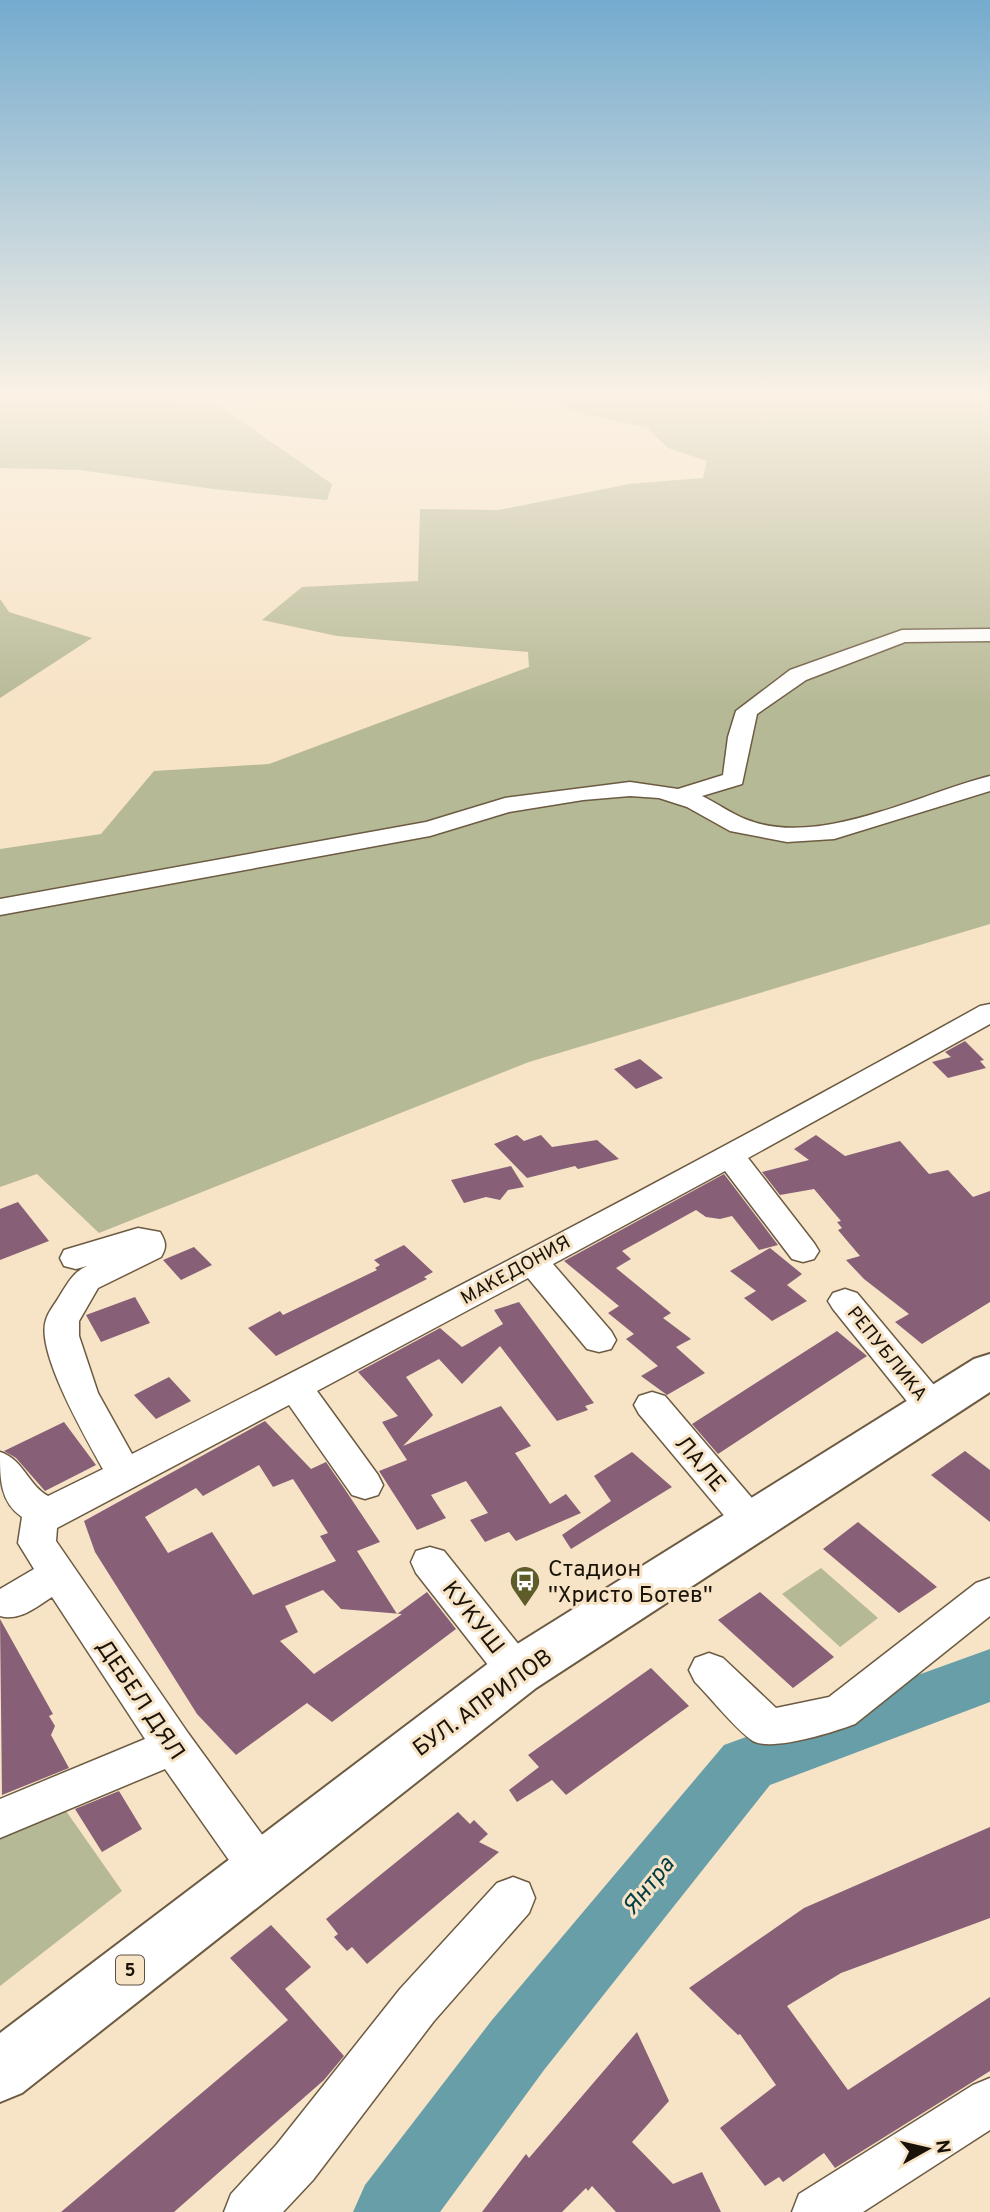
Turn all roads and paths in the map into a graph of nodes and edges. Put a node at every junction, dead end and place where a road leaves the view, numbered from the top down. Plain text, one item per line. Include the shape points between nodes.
1 (990, 635) edge
2 (990, 783) edge
3 (679, 796) junction
4 (0, 907) edge
5 (990, 1012) edge
6 (729, 1155) junction
7 (803, 1251) dead end
8 (76, 1258) dead end
9 (531, 1260) junction
10 (845, 1301) dead end
11 (599, 1340) dead end
12 (990, 1370) edge
13 (295, 1387) junction
14 (652, 1405) dead end
15 (931, 1406) junction
16 (0, 1466) edge
17 (125, 1475) junction
18 (365, 1485) dead end
19 (43, 1519) junction
20 (750, 1521) junction
21 (430, 1562) dead end
22 (58, 1574) junction
23 (990, 1594) edge
24 (10, 1603) dead end
25 (709, 1670) dead end
26 (517, 1672) junction
27 (173, 1746) junction
28 (0, 1819) edge
29 (261, 1869) junction
30 (513, 1898) dead end
31 (0, 2071) edge
32 (990, 2102) edge
33 (249, 2212) edge
34 (817, 2212) edge

1 - 3 street via 902,636 798,675 747,711 734,779
2 - 3 street via 825,834 787,835 738,826
3 - 4 street via 630,789 505,805 430,829
5 - 6 street, МАКЕДОНИЯ
6 - 7 street
6 - 9 street, МАКЕДОНИЯ
8 - 17 street via 138,1239 149,1240 150,1249 86,1280 62,1321 62,1336 80,1392
9 - 11 street
9 - 13 street, МАКЕДОНИЯ
10 - 15 street, РЕПУБЛИКА
12 - 15 main road, БУЛ. АПРИЛОВ / 5
13 - 17 street, МАКЕДОНИЯ
13 - 18 street
14 - 20 street, ЛАЛЕ
15 - 20 main road, БУЛ. АПРИЛОВ / 5
16 - 19 street
17 - 19 street, МАКЕДОНИЯ
19 - 22 street, ДЕБЕЛ ДЯЛ via 37,1544
20 - 26 main road, БУЛ. АПРИЛОВ / 5
21 - 26 street, КУКУШ
22 - 24 street
22 - 27 street, ДЕБЕЛ ДЯЛ
23 - 25 street via 839,1712 768,1728
26 - 29 main road, БУЛ. АПРИЛОВ / 5
27 - 28 street
27 - 29 street, ДЕБЕЛ ДЯЛ
29 - 31 main road, БУЛ. АПРИЛОВ / 5
30 - 33 street via 417,2005 295,2162
32 - 34 street

